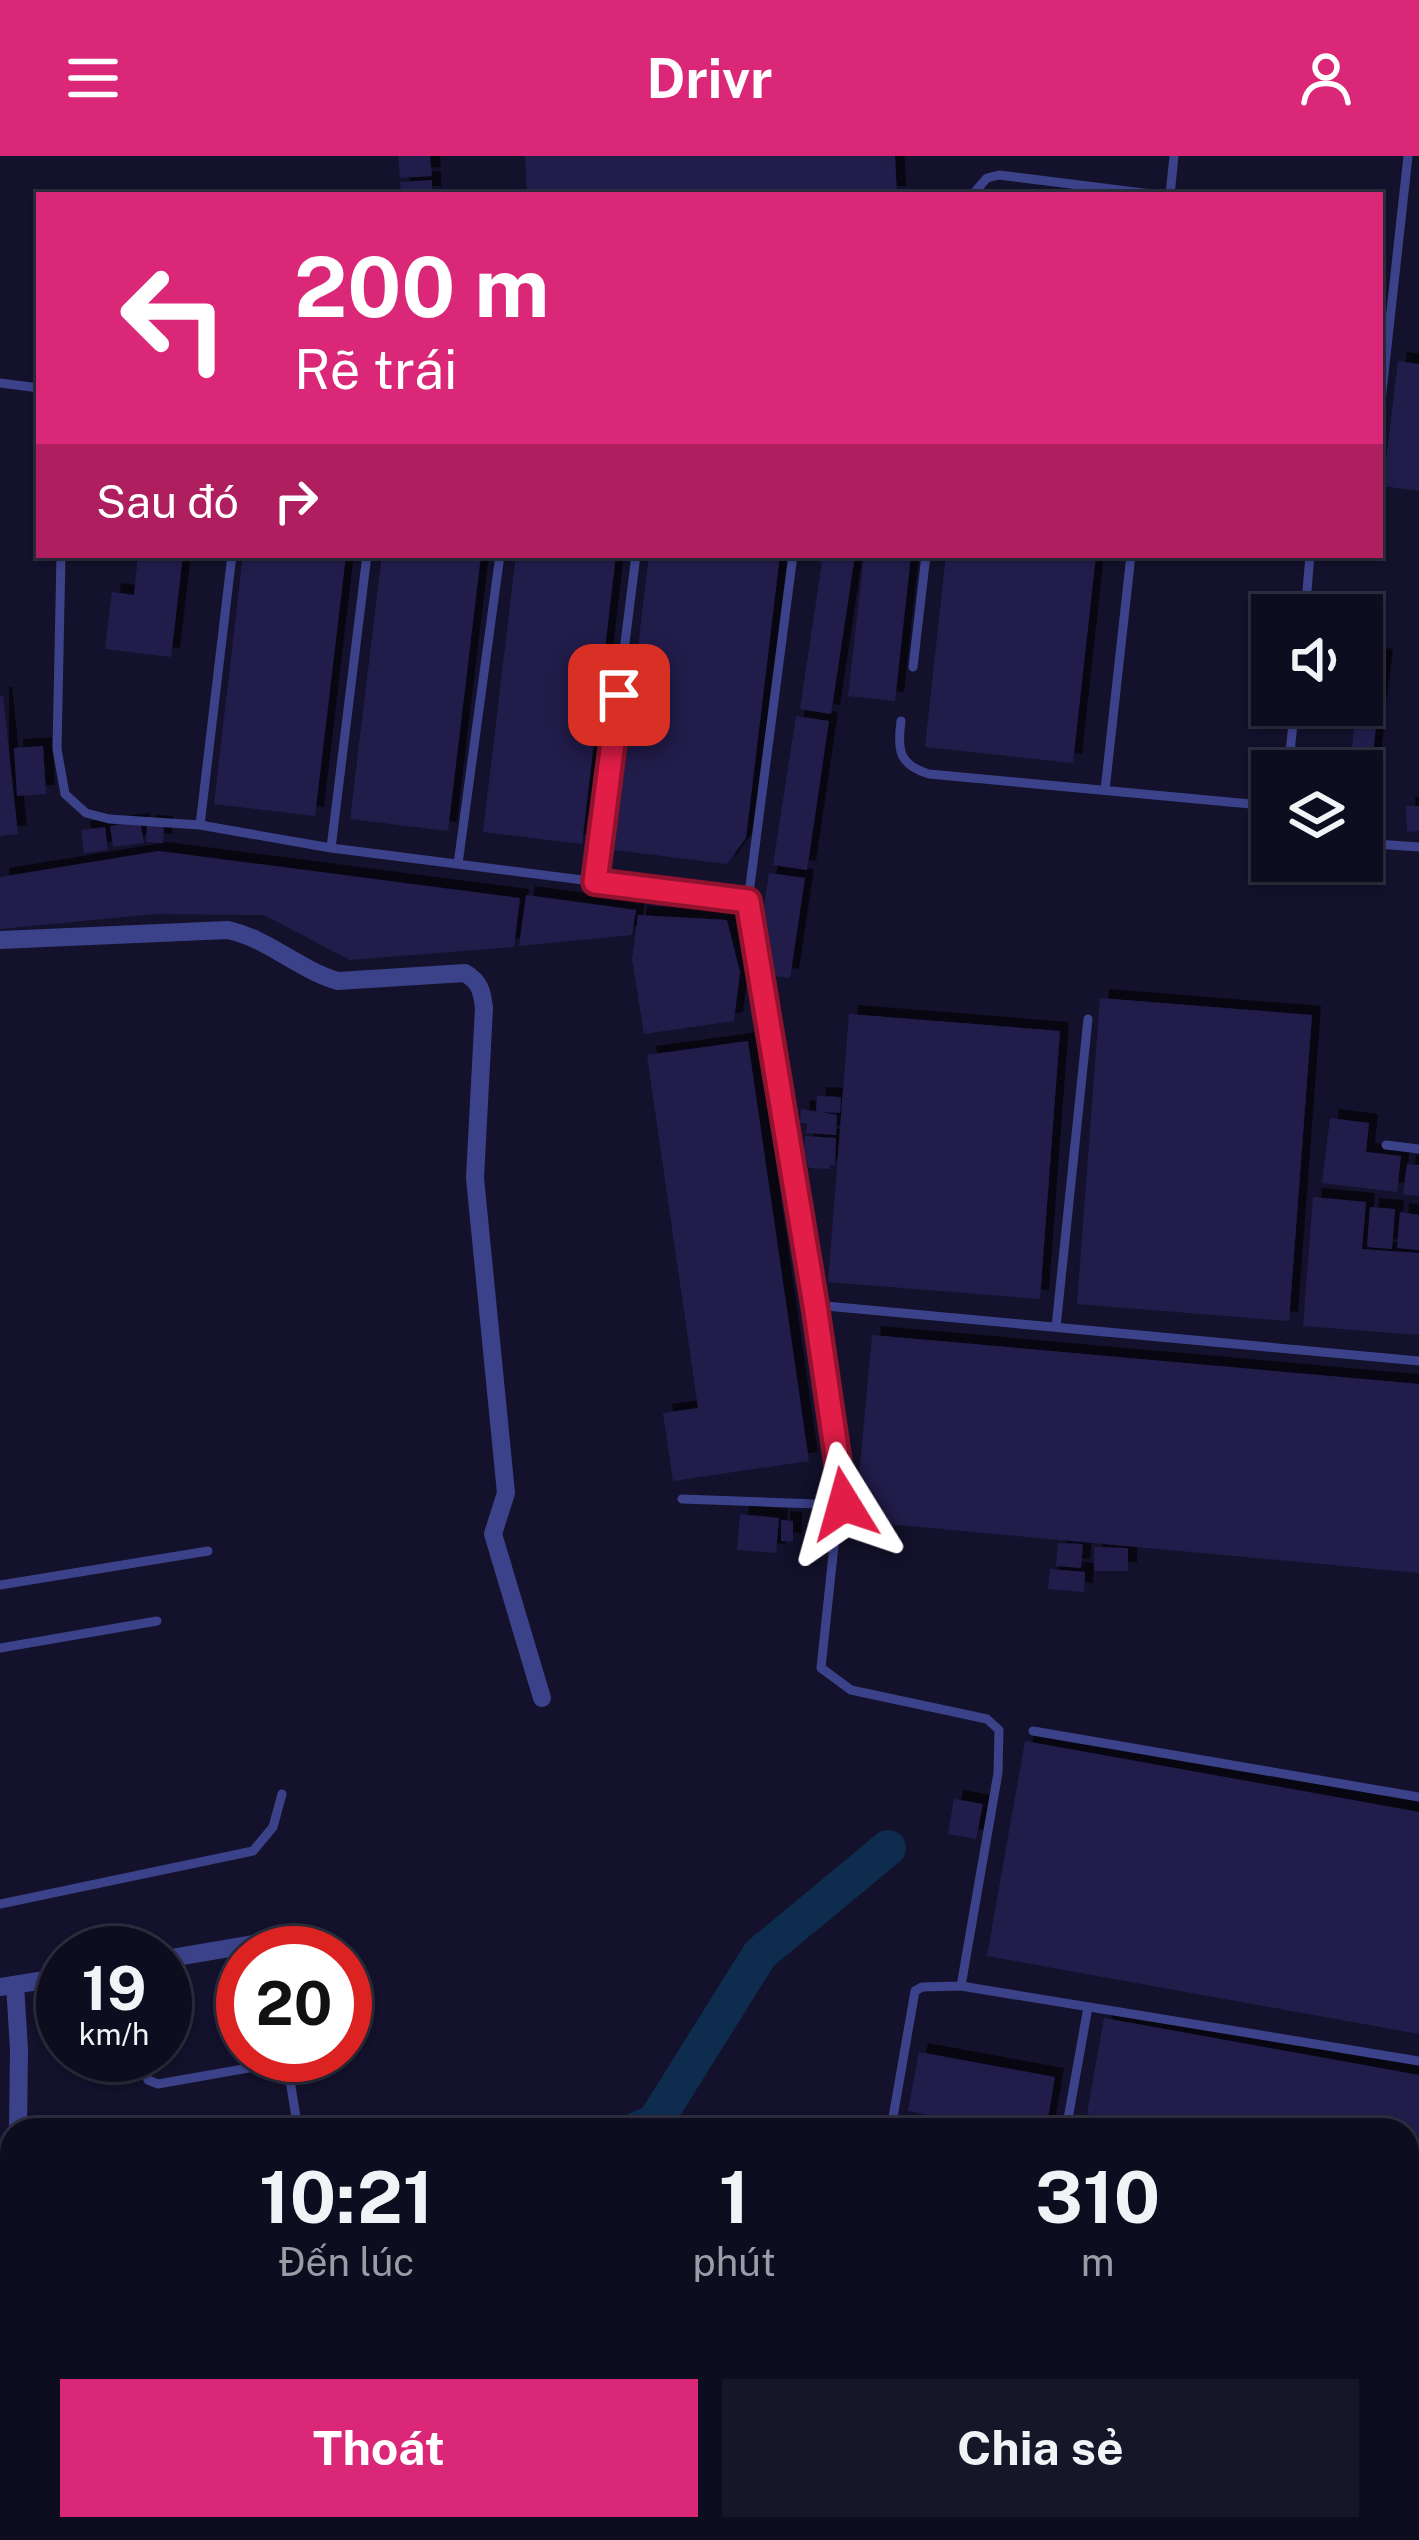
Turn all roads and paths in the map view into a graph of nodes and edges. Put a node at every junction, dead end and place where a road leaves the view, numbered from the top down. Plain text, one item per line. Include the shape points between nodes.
1 (1174, 156) edge
2 (1408, 156) edge
3 (975, 192) edge
4 (1135, 192) edge
5 (1170, 192) edge
6 (0, 383) edge
7 (1383, 383) edge
8 (36, 388) edge
9 (61, 558) edge
10 (232, 558) edge
11 (367, 558) edge
12 (500, 558) edge
13 (636, 558) edge
14 (793, 558) edge
15 (926, 558) edge
16 (1131, 558) edge
17 (1310, 558) edge
18 (1307, 594) edge
19 (913, 667) dead end
20 (901, 721) dead end
21 (1106, 790) junction
22 (1251, 804) edge
23 (200, 825) junction
24 (1383, 844) edge
25 (1419, 847) edge
26 (331, 848) junction
27 (458, 864) junction
28 (595, 882) junction
29 (748, 901) junction
30 (0, 940) edge
31 (1088, 1018) dead end
32 (1386, 1145) dead end
33 (1419, 1149) edge
34 (815, 1305) junction
35 (1056, 1327) junction
36 (1419, 1360) edge
37 (682, 1499) dead end
38 (835, 1536) dead end
39 (208, 1551) dead end
40 (0, 1585) edge
41 (158, 1621) dead end
42 (0, 1648) edge
43 (542, 1698) dead end
44 (1034, 1731) dead end
45 (282, 1794) dead end
46 (1419, 1797) edge
47 (0, 1904) edge
48 (7, 1986) edge
49 (961, 1986) junction
50 (1088, 2007) junction
51 (1419, 2061) edge
52 (290, 2082) edge
53 (18, 2118) edge
54 (296, 2118) edge
55 (893, 2118) edge
56 (1068, 2118) edge

1 - 5 lane
2 - 7 lane
3 - 4 lane via 999,175
6 - 8 lane
9 - 23 lane via 57,749 65,794 86,813 109,819
10 - 23 lane
11 - 26 lane
12 - 27 lane
13 - 28 lane
14 - 29 lane
15 - 19 lane
16 - 21 lane
17 - 18 lane
20 - 21 lane via 898,747 914,770
21 - 22 lane
23 - 26 lane
24 - 25 lane
26 - 27 lane
27 - 28 lane
28 - 29 lane
29 - 34 lane
30 - 43 street via 228,930 338,981 465,973 475,979 484,1008 476,1178 506,1493 494,1534
31 - 35 lane
32 - 33 lane
34 - 35 lane
34 - 37 lane via 844,1504
35 - 36 lane
38 - 49 lane via 821,1669 851,1690 987,1719 999,1730
39 - 40 lane
41 - 42 lane
44 - 46 lane
45 - 47 lane via 274,1827 253,1851
48 - 53 street via 19,2049
49 - 50 lane
49 - 55 lane via 915,1990
50 - 51 lane
50 - 56 lane
52 - 54 lane

